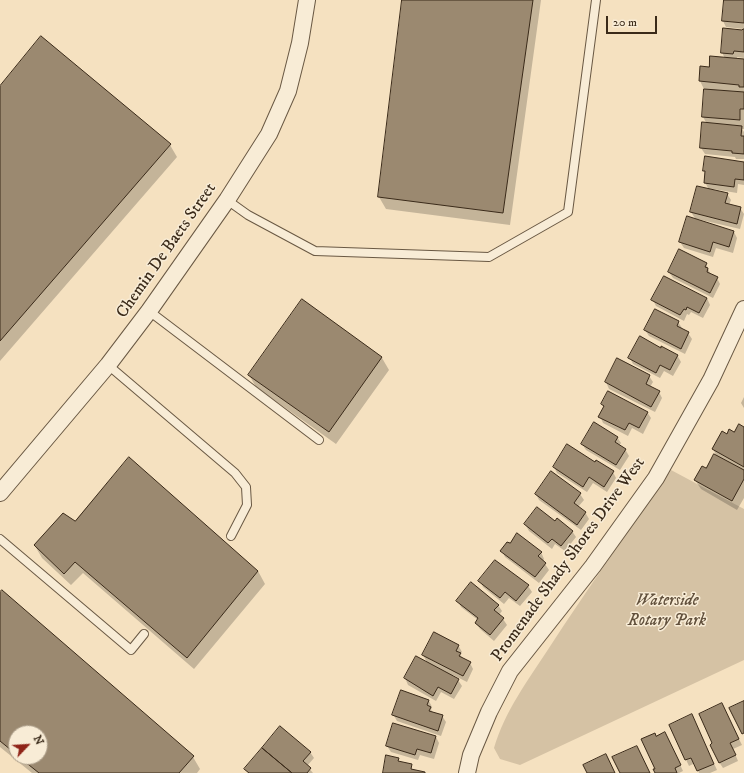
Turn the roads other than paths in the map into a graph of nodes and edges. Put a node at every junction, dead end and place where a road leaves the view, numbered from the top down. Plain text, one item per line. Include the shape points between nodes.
1 (307, 0) edge
2 (596, 0) edge
3 (227, 200) junction
4 (744, 309) edge
5 (149, 311) junction
6 (108, 365) junction
7 (319, 440) dead end
8 (0, 494) edge
9 (231, 536) dead end
10 (0, 539) edge
11 (144, 634) dead end
12 (467, 773) edge

1 - 3 street, Chemin De Baets Street via 288,91 269,134
2 - 3 lane via 568,212 489,257 315,251 248,215
3 - 5 street, Chemin De Baets Street
4 - 12 street, Promenade Shady Shores Drive West via 711,380 656,478 593,566 510,671 488,712
5 - 6 street, Chemin De Baets Street
5 - 7 lane
6 - 8 street, Chemin De Baets Street
6 - 9 lane via 235,473 246,487 247,505
10 - 11 lane via 131,650

